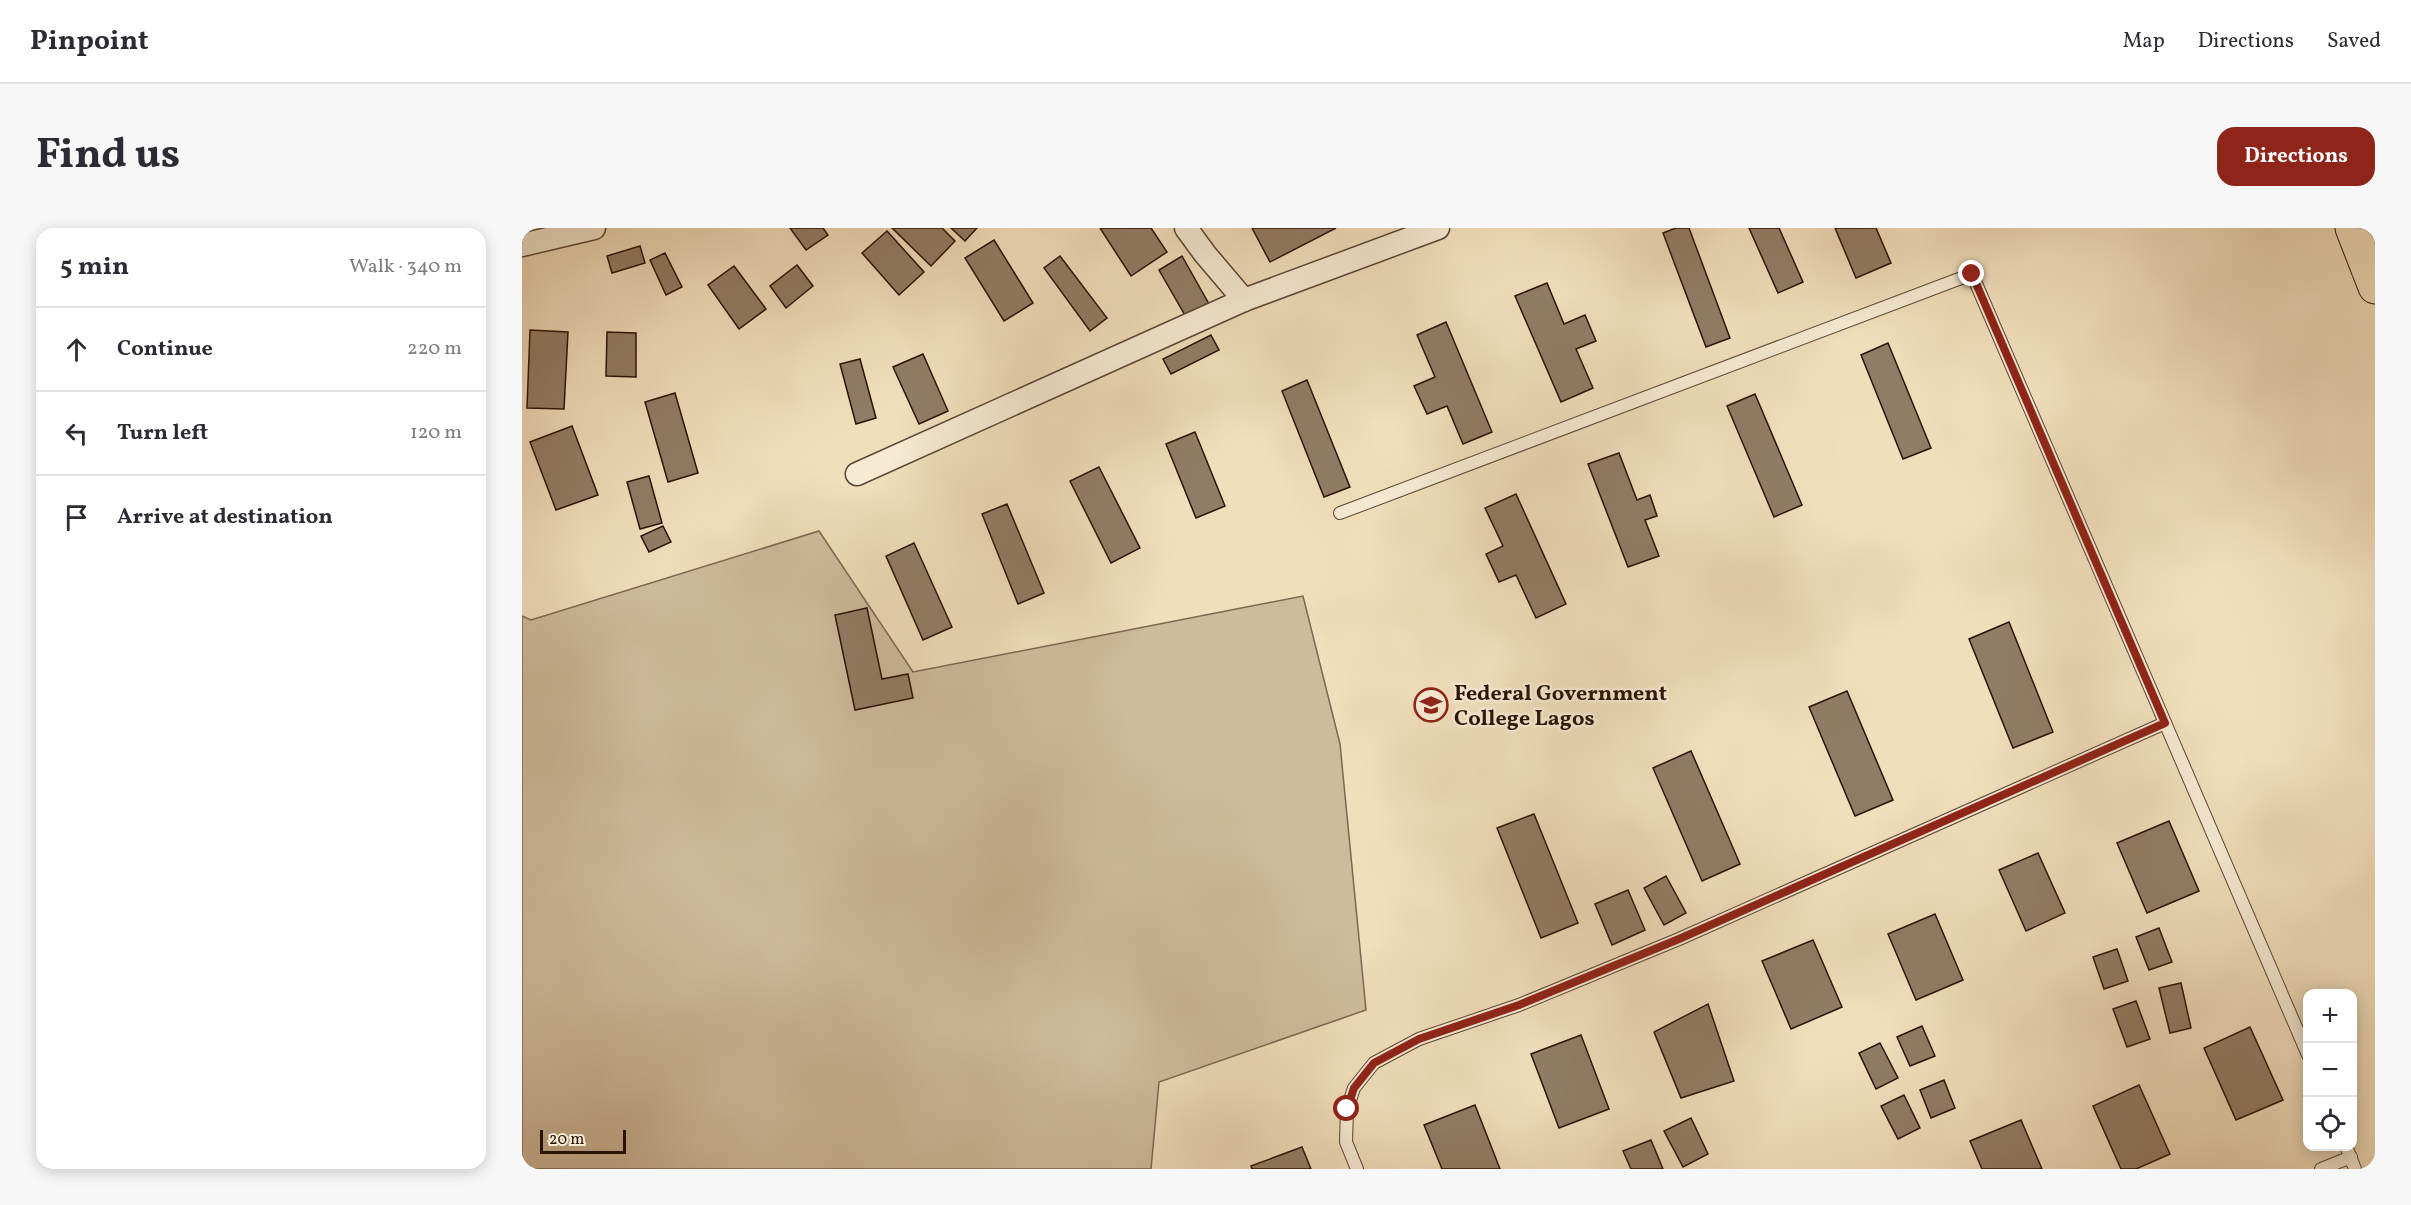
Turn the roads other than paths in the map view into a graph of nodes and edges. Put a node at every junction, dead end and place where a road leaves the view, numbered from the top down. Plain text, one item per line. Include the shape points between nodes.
1 (594, 228) edge
2 (1186, 228) edge
3 (1438, 228) edge
4 (2352, 228) edge
5 (522, 245) edge
6 (2375, 287) edge
7 (1244, 300) junction
8 (857, 474) dead end
9 (1340, 513) dead end
10 (2165, 723) junction
11 (2303, 1046) edge
12 (2351, 1158) edge
13 (1357, 1169) edge
14 (2321, 1169) edge

1 - 5 street
2 - 7 street
3 - 7 street
4 - 6 highway
7 - 8 street
9 - 10 lane via 1972,274
10 - 11 lane
10 - 13 lane via 1679,939 1519,1005 1419,1039 1383,1058 1354,1088 1347,1109 1346,1142
12 - 14 lane

